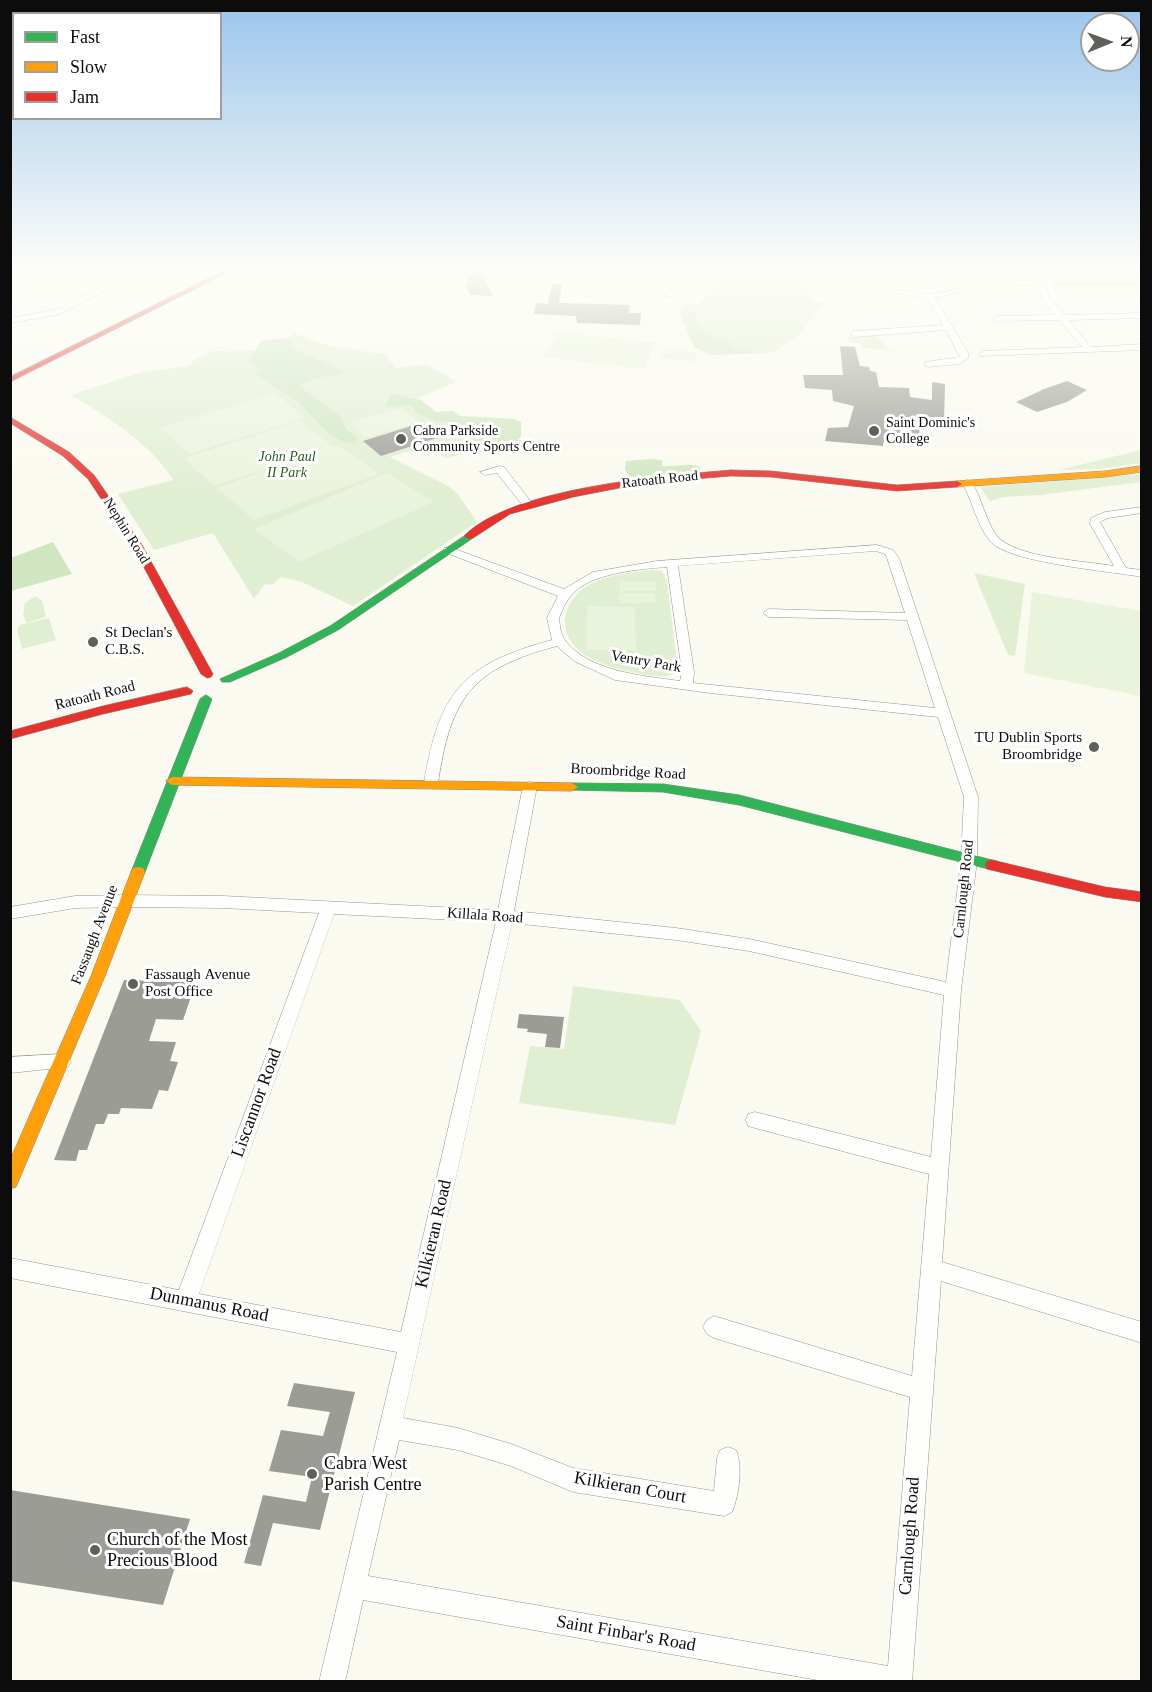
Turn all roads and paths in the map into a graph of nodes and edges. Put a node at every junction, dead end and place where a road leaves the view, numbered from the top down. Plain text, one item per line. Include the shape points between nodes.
1 (74, 348) edge
2 (961, 348) edge
3 (1116, 348) edge
4 (1088, 349) joint
5 (982, 354) dead end
6 (928, 364) dead end
7 (10, 380) edge
8 (10, 419) edge
9 (1142, 469) edge
10 (484, 472) dead end
11 (967, 483) junction
12 (528, 505) junction
13 (1142, 510) edge
14 (448, 550) junction
15 (671, 563) junction
16 (1122, 570) junction
17 (1142, 574) edge
18 (565, 594) junction
19 (769, 613) dead end
20 (914, 617) junction
21 (559, 642) junction
22 (207, 674) junction
23 (226, 679) junction
24 (686, 686) junction
25 (188, 691) junction
26 (215, 696) junction
27 (945, 713) junction
28 (10, 735) edge
29 (172, 781) junction
30 (430, 783) junction
31 (530, 786) junction
32 (969, 860) junction
33 (1142, 897) edge
34 (125, 901) junction
35 (329, 907) junction
36 (10, 913) edge
37 (506, 917) junction
38 (954, 990) junction
39 (62, 1062) junction
40 (10, 1065) edge
41 (755, 1120) dead end
42 (939, 1168) junction
43 (10, 1181) edge
44 (10, 1268) edge
45 (933, 1269) junction
46 (186, 1300) junction
47 (714, 1327) dead end
48 (1142, 1333) edge
49 (408, 1344) junction
50 (922, 1390) junction
51 (390, 1427) junction
52 (728, 1458) dead end
53 (354, 1586) junction
54 (899, 1681) edge
55 (332, 1682) edge

1 - 7 street
2 - 6 street via 964,358 959,361
3 - 4 street
4 - 5 street
8 - 22 street, Nephin Road via 66,454 91,477 138,548
9 - 11 street, Ratoath Road
10 - 12 street via 500,469
11 - 12 street, Ratoath Road via 881,487 771,474 725,473 620,484
11 - 16 street via 993,537 1002,547
12 - 14 street, Ratoath Road via 497,518
13 - 16 street via 1095,520
14 - 18 street
14 - 23 street, Ratoath Road via 334,628
15 - 18 street via 597,574
15 - 20 street, Carnlough Road via 885,549 893,558
15 - 24 street, Ventry Park via 688,672
16 - 17 street
18 - 21 street via 553,618
19 - 20 street
20 - 27 street, Carnlough Road
21 - 24 street, Ventry Park via 578,658 615,676
21 - 30 street via 502,662 471,682 451,706
22 - 23 street via 220,674
22 - 25 street via 190,682
23 - 26 street, Fassaugh Avenue via 228,684
24 - 27 street, Ventry Park
25 - 26 street via 193,697
25 - 28 street, Ratoath Road
26 - 29 street, Fassaugh Avenue
27 - 32 street, Carnlough Road via 971,797
29 - 30 street, Broombridge Road
29 - 34 street, Fassaugh Avenue
30 - 31 street, Broombridge Road
31 - 32 street, Broombridge Road via 695,792
31 - 37 street, Kilkieran Road
32 - 33 street, Broombridge Road
32 - 38 street, Carnlough Road
34 - 35 street, Killala Road
34 - 36 street, Killala Road via 75,902
34 - 39 street, Fassaugh Avenue
35 - 37 street, Killala Road
35 - 46 street, Liscannor Road
37 - 38 street, Killala Road via 749,945
37 - 49 street, Kilkieran Road
38 - 42 street, Carnlough Road
39 - 40 street
39 - 43 street, Fassaugh Avenue
41 - 42 street
42 - 45 street, Carnlough Road
44 - 46 street, Dunmanus Road
45 - 48 street
45 - 50 street, Carnlough Road
46 - 49 street, Dunmanus Road
47 - 50 street
49 - 51 street, Kilkieran Road
50 - 54 street, Carnlough Road
51 - 52 street, Kilkieran Court via 458,1439 573,1480 724,1504
51 - 53 street, Kilkieran Road
53 - 54 street, Saint Finbar's Road
53 - 55 street, Kilkieran Road

